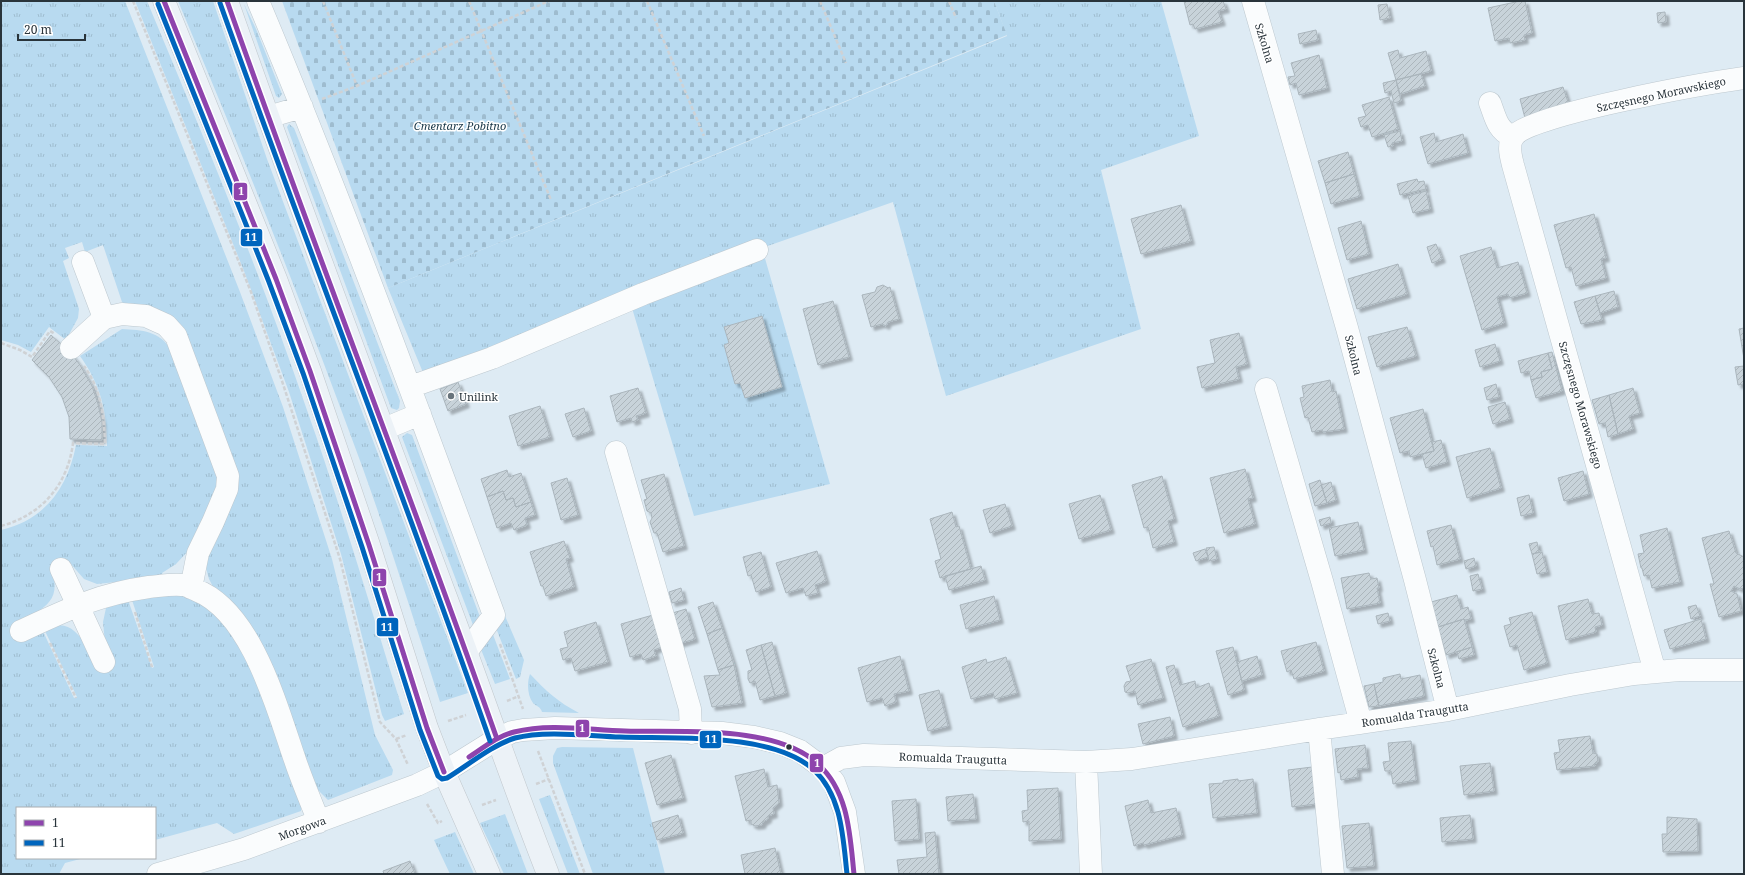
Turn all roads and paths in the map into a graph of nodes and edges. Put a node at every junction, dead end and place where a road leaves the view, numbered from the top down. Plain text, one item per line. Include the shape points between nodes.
1 (133, 1) edge
2 (164, 1) edge
3 (227, 1) edge
4 (258, 1) edge
5 (323, 1) edge
6 (469, 1) edge
7 (549, 1) edge
8 (647, 1) edge
9 (820, 1) edge
10 (949, 1) edge
11 (1253, 1) edge
12 (956, 18) dead end
13 (481, 30) junction
14 (846, 63) dead end
15 (1744, 78) edge
16 (357, 86) junction
17 (311, 104) junction
18 (1490, 104) dead end
19 (268, 118) junction
20 (704, 136) dead end
21 (1512, 137) junction
22 (551, 200) dead end
23 (758, 250) dead end
24 (83, 262) dead end
25 (104, 318) junction
26 (44, 339) dead end
27 (1, 343) edge
28 (76, 354) joint
29 (410, 387) junction
30 (1266, 389) dead end
31 (420, 414) junction
32 (384, 429) junction
33 (616, 452) dead end
34 (1, 526) edge
35 (61, 569) dead end
36 (191, 588) junction
37 (78, 605) junction
38 (135, 612) dead end
39 (494, 615) junction
40 (21, 631) dead end
41 (52, 647) dead end
42 (467, 650) junction
43 (104, 662) dead end
44 (152, 667) dead end
45 (1744, 670) edge
46 (1655, 672) junction
47 (76, 698) dead end
48 (486, 708) junction
49 (1448, 710) junction
50 (1361, 723) junction
51 (427, 728) junction
52 (1319, 729) junction
53 (691, 733) junction
54 (396, 739) junction
55 (497, 739) junction
56 (1086, 762) junction
57 (823, 768) junction
58 (410, 769) dead end
59 (444, 772) junction
60 (549, 779) dead end
61 (319, 822) junction
62 (158, 874) edge
63 (489, 874) edge
64 (548, 874) edge
65 (585, 874) edge
66 (854, 874) edge
67 (1091, 874) edge
68 (1334, 874) edge

1 - 54 path via 280,373 340,559 380,722
2 - 51 main road via 276,279 310,371
3 - 19 main road
4 - 17 street
5 - 16 path
6 - 13 path
7 - 13 path
8 - 20 path
9 - 14 path
10 - 12 path
11 - 49 street, Szkolna via 1343,313
13 - 16 path
13 - 22 path
15 - 21 street, Szczęsnego Morawskiego via 1579,111 1525,127
16 - 17 path
17 - 19 street
17 - 29 street
18 - 21 street via 1497,124 1503,132
19 - 32 main road
21 - 46 street, Szczęsnego Morawskiego via 1510,146 1514,166
23 - 29 street via 643,294 492,358
24 - 25 street
25 - 28 street
25 - 36 street via 122,314 146,316 166,325 176,336 228,476 227,489 198,554
26 - 27 path via 32,357
28 - 34 path via 93,380 102,407 105,444 73,442 63,479 50,496 25,517
29 - 31 street
30 - 50 street
31 - 32 street
31 - 39 street
32 - 42 main road
33 - 53 street via 690,709
35 - 37 street
36 - 37 street via 177,585 127,590
36 - 61 street via 220,605 234,619 256,655
37 - 40 street
37 - 43 street
38 - 44 path
39 - 42 street
39 - 48 path via 495,632 519,696
41 - 47 path
42 - 48 main road
45 - 46 street, Romualda Traugutta
46 - 49 street, Romualda Traugutta via 1591,681
48 - 51 path
48 - 55 main road
49 - 50 street, Romualda Traugutta
50 - 52 street, Romualda Traugutta
51 - 54 path
51 - 59 main road
52 - 56 street, Romualda Traugutta via 1174,753
52 - 68 street
53 - 55 street, Morgowa via 555,728 522,730
53 - 57 street, Morgowa via 748,736 780,743 800,751
54 - 58 path
55 - 59 street, Morgowa
55 - 64 main road
56 - 57 street, Romualda Traugutta via 864,755 841,758
56 - 67 street
57 - 66 street, Morgowa via 841,797 848,825
59 - 61 street, Morgowa via 417,785
59 - 63 main road
60 - 65 path
61 - 62 street, Morgowa via 244,849

